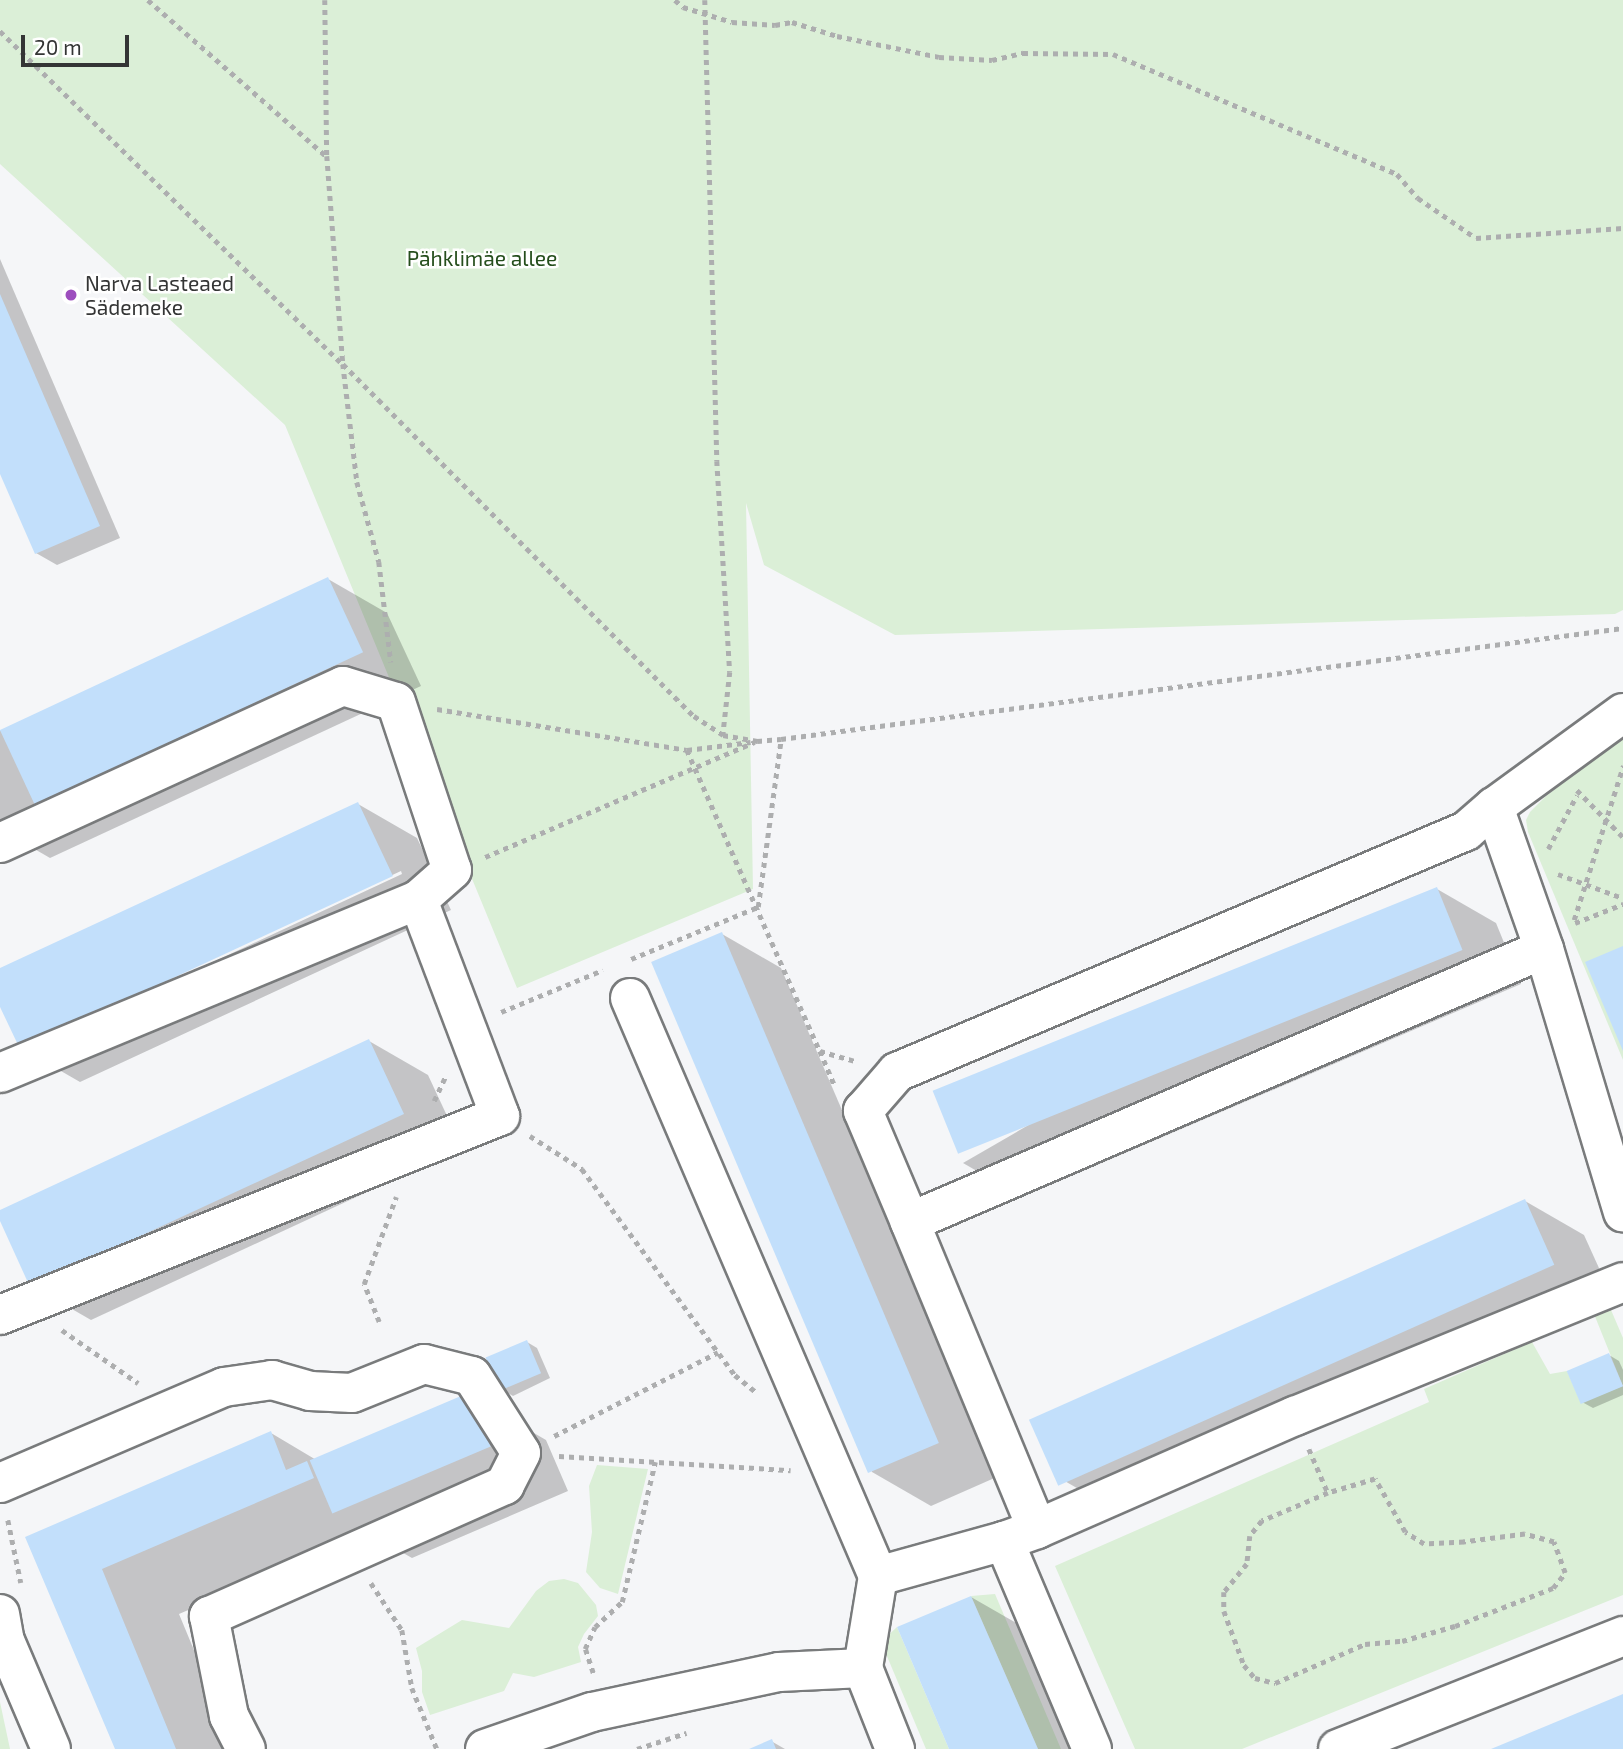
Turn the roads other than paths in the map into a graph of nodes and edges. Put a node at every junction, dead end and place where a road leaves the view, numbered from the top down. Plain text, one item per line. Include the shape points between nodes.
1 (1623, 713) edge
2 (1494, 807) junction
3 (0, 843) edge
4 (418, 900) junction
5 (1552, 937) junction
6 (624, 981) road end
7 (0, 1073) edge
8 (1623, 1212) edge
9 (910, 1222) junction
10 (1623, 1282) edge
11 (12, 1310) edge
12 (0, 1483) edge
13 (1021, 1535) junction
14 (878, 1576) junction
15 (0, 1614) edge
16 (1623, 1636) edge
17 (863, 1668) junction
18 (51, 1749) edge
19 (246, 1749) edge
20 (485, 1749) edge
21 (895, 1749) edge
22 (1092, 1749) edge
23 (1338, 1749) edge

1 - 2 street
2 - 5 street
2 - 9 street via 1466,831 897,1072 863,1111
3 - 4 street via 343,686 396,702 452,870
4 - 7 street
4 - 11 street via 500,1116
5 - 8 street
5 - 9 street
6 - 14 street
9 - 13 street
10 - 13 street via 1295,1416
12 - 19 street via 224,1387 272,1380 310,1391 352,1393 424,1364 471,1376 521,1453 505,1485 208,1616 229,1716
13 - 14 street
13 - 22 street
14 - 17 street
15 - 18 street via 5,1641
16 - 23 street
17 - 20 street via 779,1672 604,1709
17 - 21 street

